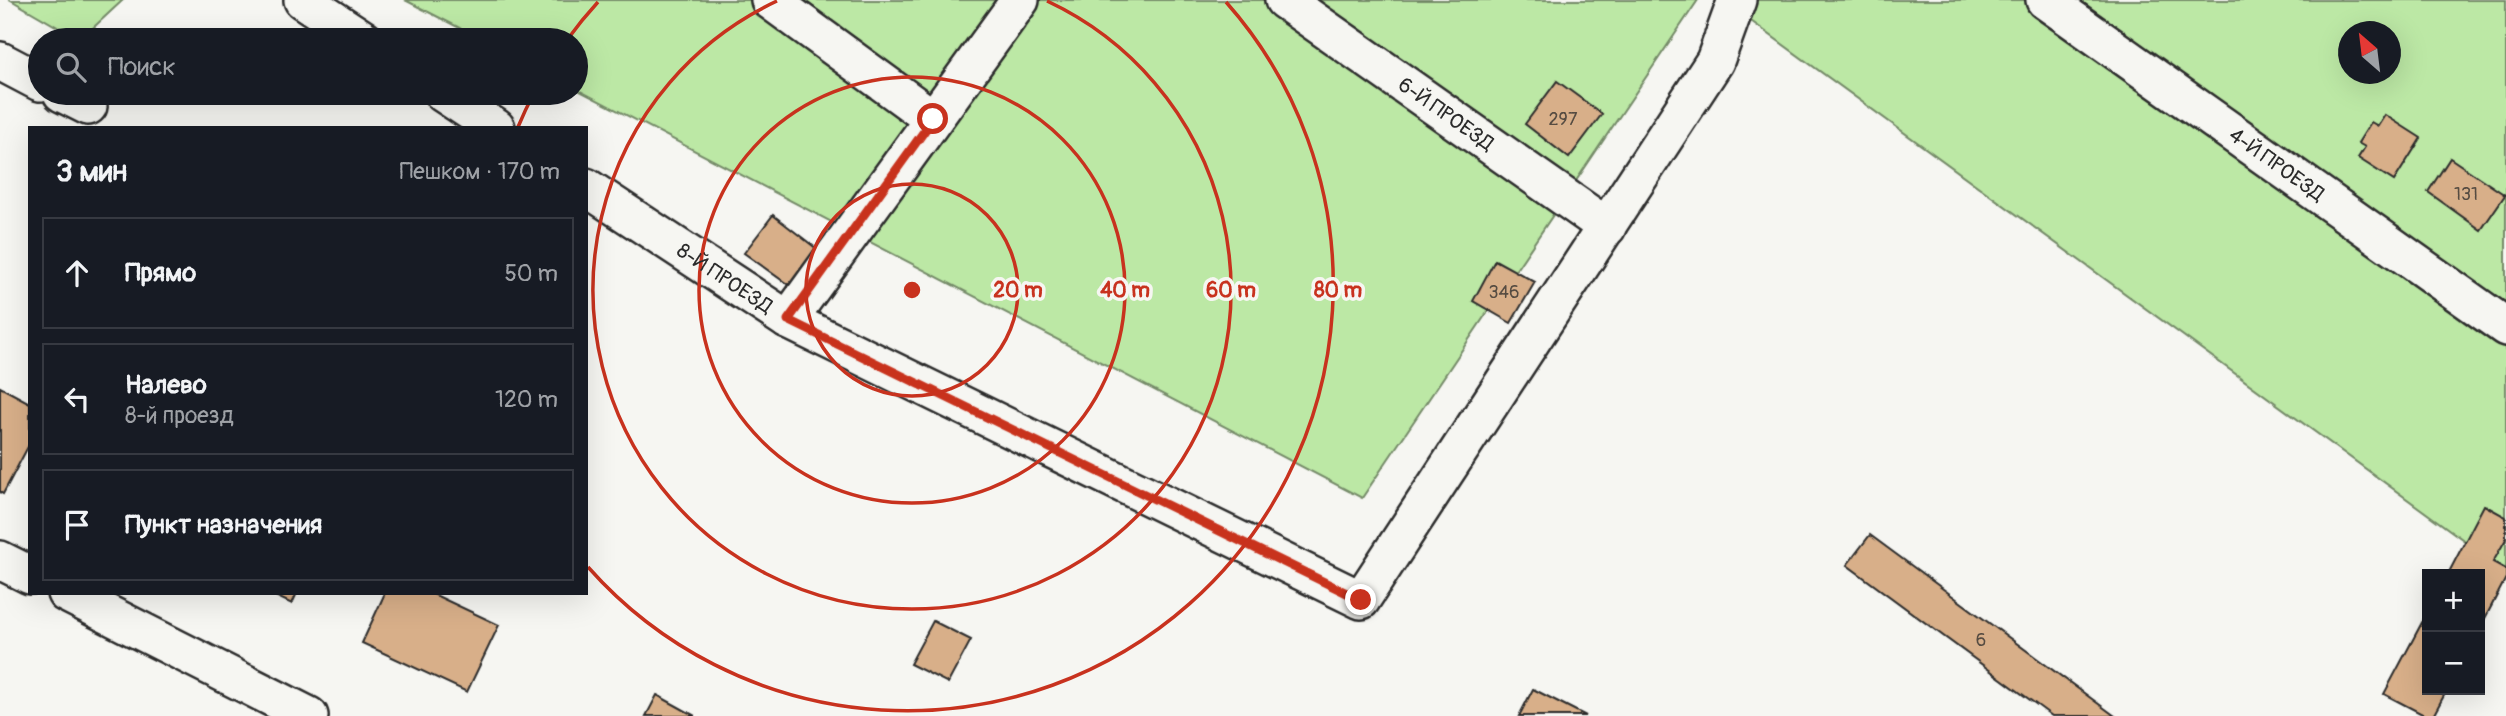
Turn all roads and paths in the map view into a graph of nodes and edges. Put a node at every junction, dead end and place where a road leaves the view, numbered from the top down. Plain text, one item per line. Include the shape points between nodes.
1 (303, 0) edge
2 (770, 0) edge
3 (1020, 0) edge
4 (1284, 0) edge
5 (1737, 0) edge
6 (2045, 0) edge
7 (346, 28) edge
8 (0, 61) edge
9 (28, 76) edge
10 (461, 105) edge
11 (933, 119) junction
12 (493, 126) edge
13 (588, 188) edge
14 (1606, 227) junction
15 (788, 320) junction
16 (2506, 327) edge
17 (0, 560) edge
18 (28, 574) edge
19 (70, 595) edge
20 (309, 716) edge

1 - 7 street
2 - 11 street
3 - 11 street
4 - 14 street, 6-Й ПРОЕЗД
5 - 14 street via 1715,61
6 - 16 street, 4-Й ПРОЕЗД
8 - 9 street
10 - 12 street
11 - 15 street
13 - 15 street, 8-Й ПРОЕЗД
14 - 15 street, 8-Й ПРОЕЗД via 1361,600
17 - 18 street
19 - 20 street

